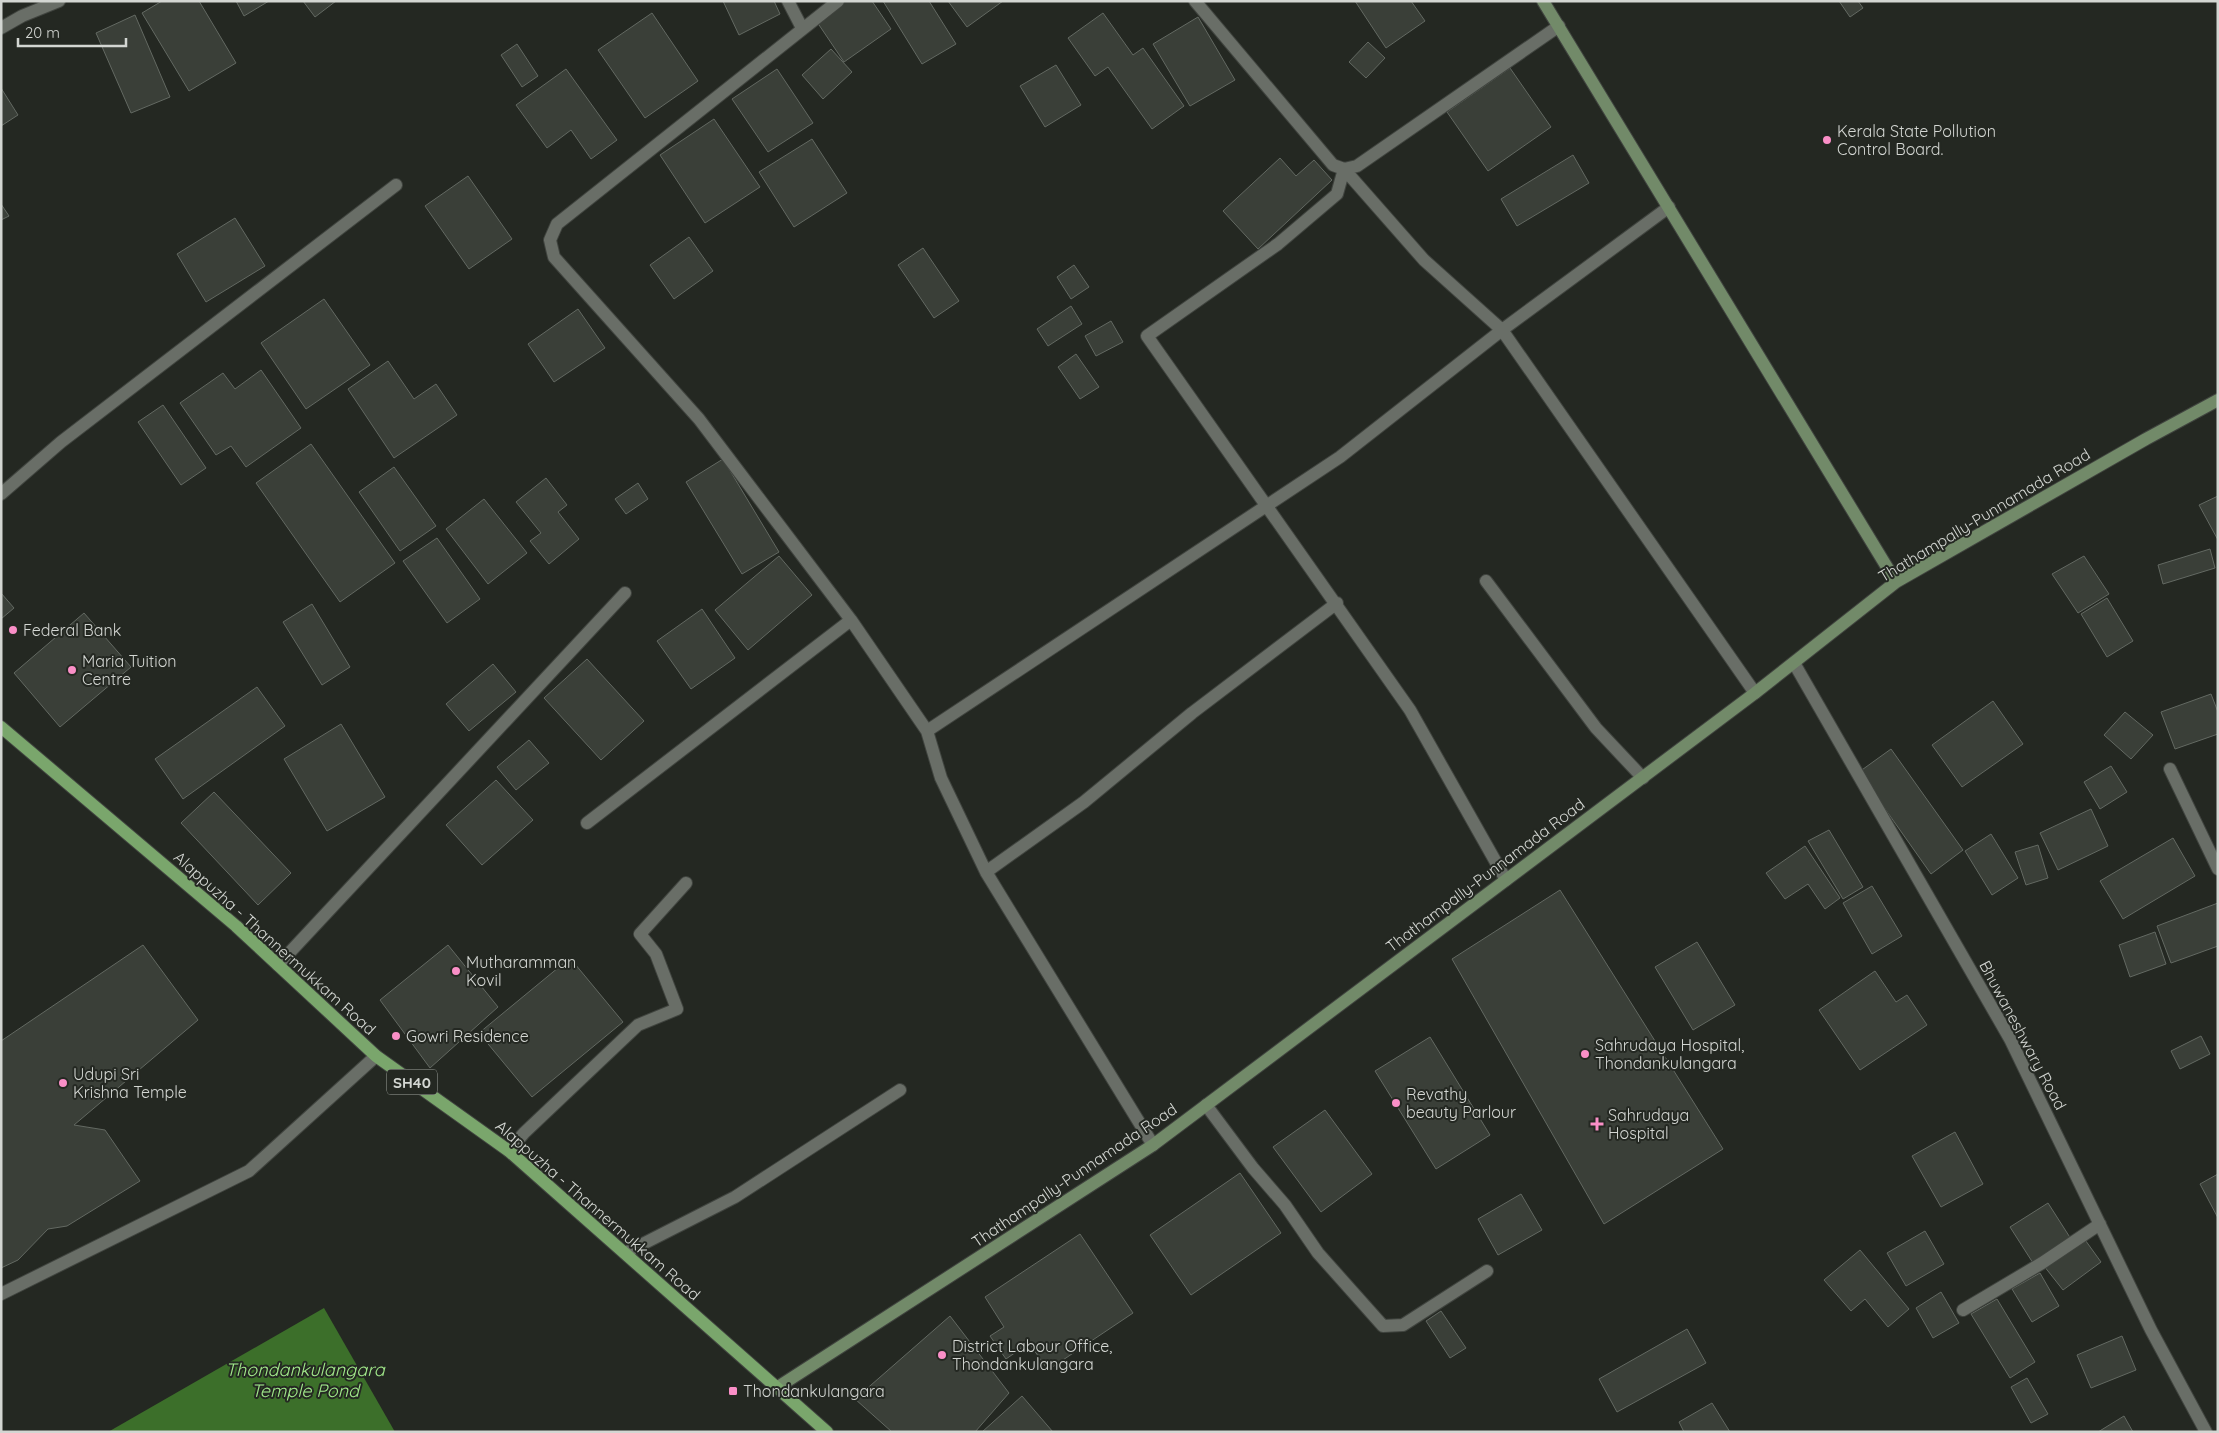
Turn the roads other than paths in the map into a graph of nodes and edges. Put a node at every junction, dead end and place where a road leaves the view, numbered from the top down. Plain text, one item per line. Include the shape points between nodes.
1 (59, 1) edge
2 (788, 1) edge
3 (838, 1) edge
4 (1196, 1) edge
5 (1543, 1) edge
6 (1559, 26) junction
7 (1, 28) edge
8 (802, 28) junction
9 (1344, 169) junction
10 (396, 185) dead end
11 (1669, 208) junction
12 (1502, 330) junction
13 (2218, 400) edge
14 (1, 494) edge
15 (1266, 505) junction
16 (1486, 581) dead end
17 (1896, 582) junction
18 (625, 593) dead end
19 (1336, 603) junction
20 (851, 620) junction
21 (1794, 663) junction
22 (1755, 693) junction
23 (1, 727) edge
24 (927, 731) junction
25 (2170, 769) dead end
26 (1642, 778) junction
27 (587, 823) dead end
28 (2218, 869) edge
29 (986, 872) junction
30 (1506, 880) junction
31 (686, 883) dead end
32 (278, 965) junction
33 (376, 1056) junction
34 (900, 1090) dead end
35 (1206, 1105) junction
36 (1153, 1145) junction
37 (509, 1151) junction
38 (2100, 1224) junction
39 (625, 1254) junction
40 (1487, 1271) dead end
41 (1, 1294) edge
42 (1963, 1310) dead end
43 (778, 1387) junction
44 (827, 1432) edge
45 (2206, 1432) edge

1 - 7 street
2 - 8 street
3 - 8 street
4 - 9 street via 1333,165
5 - 6 main road
6 - 9 street via 1357,166
6 - 11 main road
8 - 20 street via 557,224 550,240 554,257 699,419
9 - 12 street via 1424,260
9 - 15 street via 1338,194 1278,244 1147,336
10 - 14 street via 61,442
11 - 12 street
11 - 17 main road
12 - 15 street via 1340,457
12 - 22 street
13 - 17 main road, Thathampally-Punnamada Road
15 - 19 street
15 - 24 street
16 - 26 street via 1596,728
17 - 21 main road, Thathampally-Punnamada Road
18 - 32 street
19 - 29 street via 1192,712 1084,802
19 - 30 street via 1410,710
20 - 24 street
20 - 27 street
21 - 22 main road, Thathampally-Punnamada Road
21 - 38 street, Bhuwaneshwary Road via 2010,1039
22 - 26 main road, Thathampally-Punnamada Road
23 - 32 main road, Alappuzha - Thannermukkam Road / SH40
24 - 29 street via 941,778
25 - 28 street
26 - 30 main road, Thathampally-Punnamada Road
29 - 36 street
30 - 35 main road, Thathampally-Punnamada Road
31 - 37 street via 640,934 656,954 677,1009 638,1025
32 - 33 main road, Alappuzha - Thannermukkam Road / SH40
33 - 37 main road, Alappuzha - Thannermukkam Road / SH40
33 - 41 street via 249,1171
34 - 39 street via 735,1197
35 - 36 main road, Thathampally-Punnamada Road
35 - 40 street via 1285,1205 1318,1253 1383,1326 1403,1324
36 - 43 main road, Thathampally-Punnamada Road
37 - 39 main road, Alappuzha - Thannermukkam Road / SH40
38 - 42 street
38 - 45 street, Bhuwaneshwary Road via 2151,1330
39 - 43 main road, Alappuzha - Thannermukkam Road / SH40
43 - 44 main road, Alappuzha - Thannermukkam Road / SH40

